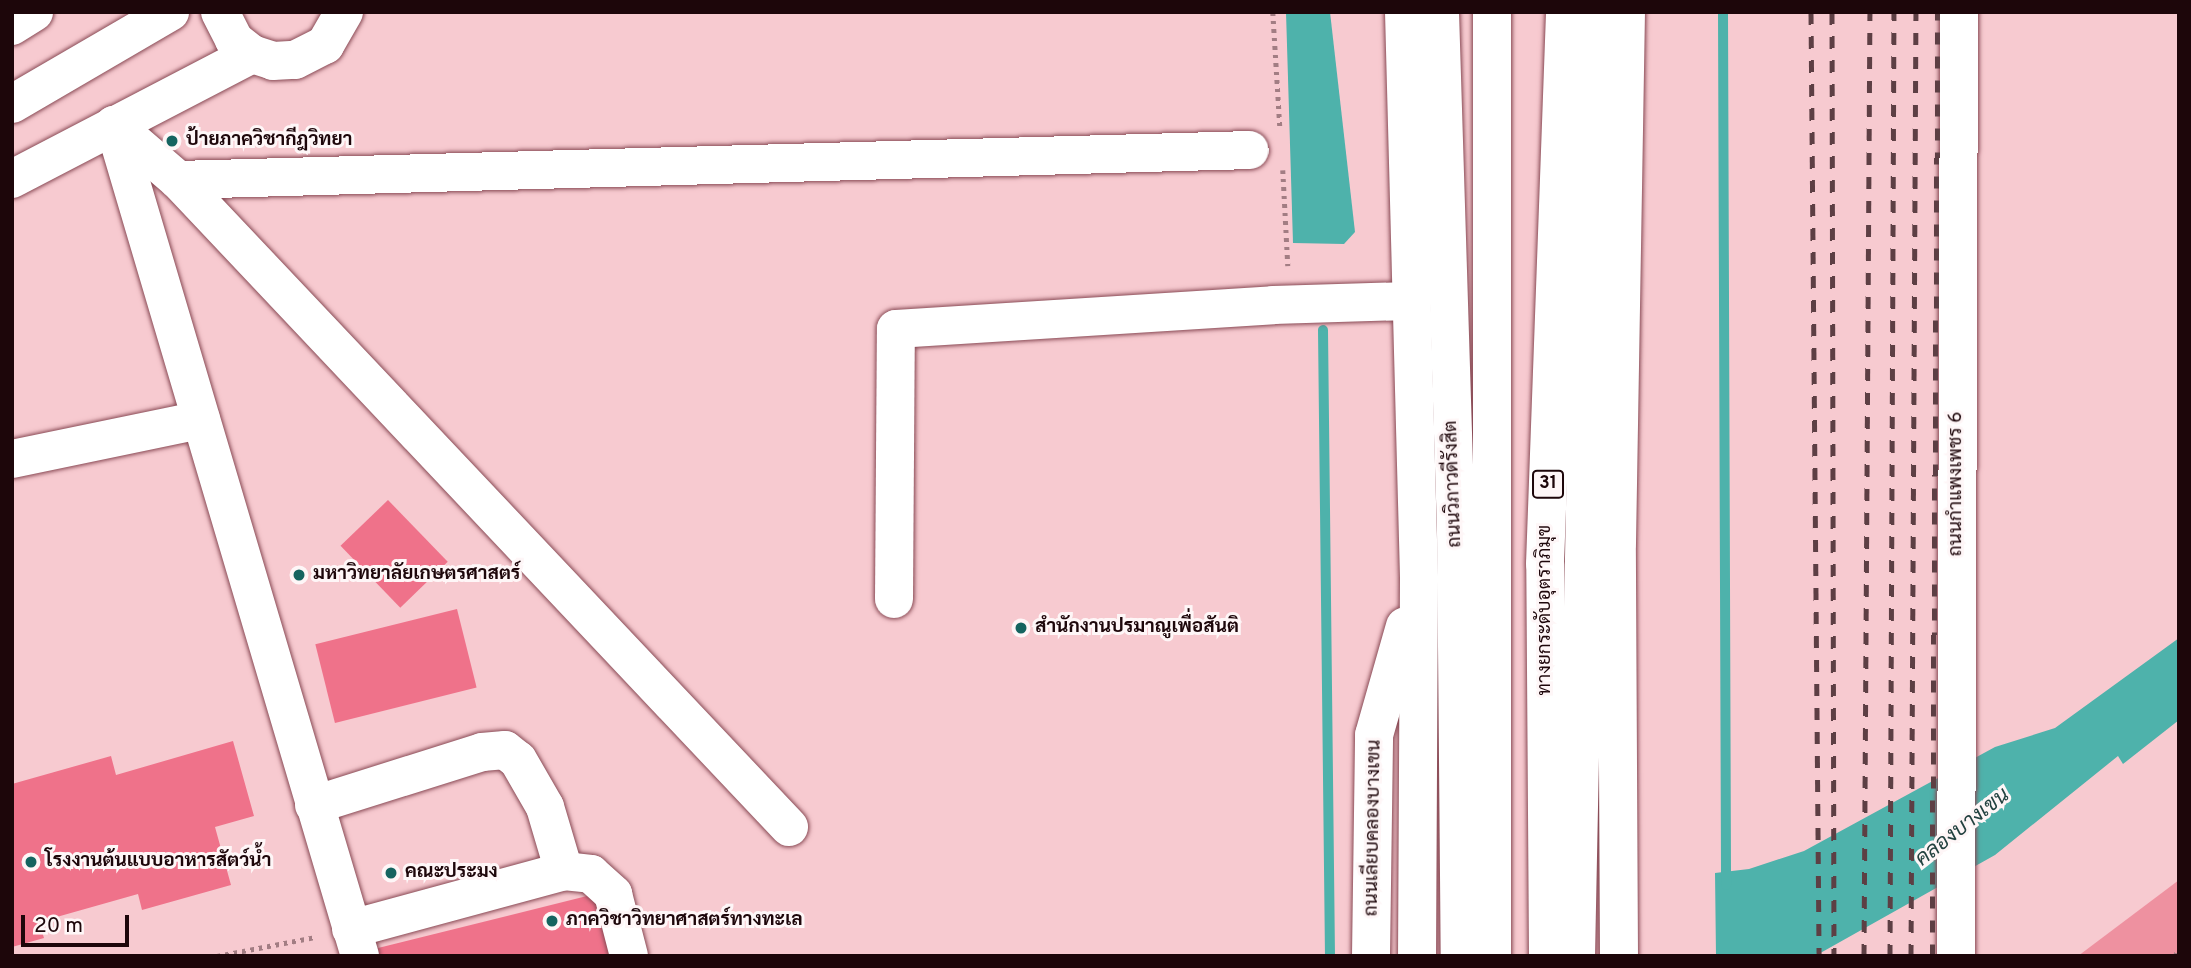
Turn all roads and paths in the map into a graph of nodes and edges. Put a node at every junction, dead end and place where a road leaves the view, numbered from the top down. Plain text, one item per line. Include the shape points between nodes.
1 (34, 12) edge
2 (220, 12) edge
3 (344, 12) edge
4 (1404, 12) edge
5 (1440, 12) edge
6 (1492, 12) edge
7 (1565, 12) edge
8 (1595, 12) edge
9 (1626, 12) edge
10 (1966, 13) edge
11 (146, 18) edge
12 (12, 26) edge
13 (252, 54) junction
14 (12, 104) edge
15 (114, 125) junction
16 (1250, 150) dead end
17 (12, 179) edge
18 (178, 180) junction
19 (1411, 301) junction
20 (201, 420) junction
21 (12, 458) edge
22 (1419, 579) junction
23 (894, 599) dead end
24 (314, 805) junction
25 (789, 827) dead end
26 (564, 871) junction
27 (355, 942) edge
28 (1956, 943) edge
29 (2179, 948) edge
30 (217, 956) edge
31 (629, 956) edge
32 (1371, 956) edge
33 (1417, 956) edge
34 (1460, 956) edge
35 (1492, 956) edge
36 (1548, 956) edge
37 (1576, 956) edge
38 (1619, 956) edge
39 (2175, 956) edge

1 - 12 main road
2 - 13 main road via 234,40
3 - 13 main road via 325,45 295,60 273,61
4 - 19 main road, ถนนวิภาวดีรังสิต
5 - 34 main road, ถนนวิภาวดีรังสิต via 1456,531
6 - 35 main road
7 - 36 main road, ทางยกระดับอุตราภิมุข / 31 via 1545,564
8 - 37 main road, 31
9 - 38 main road via 1617,543
10 - 28 main road, ถนนกำแพงเพชร 6
11 - 14 main road
13 - 15 main road
15 - 17 main road
15 - 18 main road
15 - 20 main road
16 - 18 main road
18 - 25 main road
19 - 22 main road, ถนนวิภาวดีรังสิต
19 - 23 main road via 896,329
20 - 21 main road
20 - 24 main road
22 - 32 main road, ถนนเลียบคลองบางเขน via 1374,735
22 - 33 main road, ถนนวิภาวดีรังสิต
24 - 26 main road via 482,752 505,750 518,760 545,807
24 - 27 main road
26 - 27 main road
26 - 31 main road via 591,874 613,894
27 - 30 path
29 - 39 path

